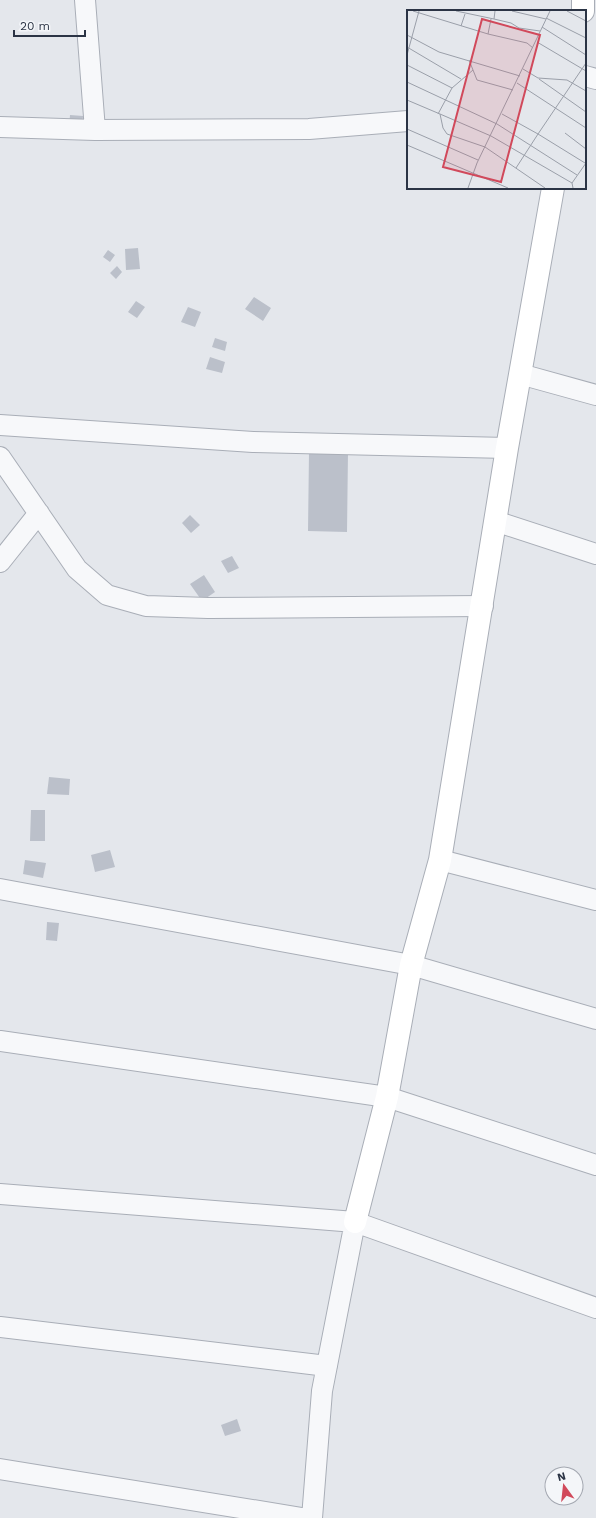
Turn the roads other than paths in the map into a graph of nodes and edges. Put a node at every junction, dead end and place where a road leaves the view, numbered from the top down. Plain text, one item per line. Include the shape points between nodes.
1 (85, 0) edge
2 (586, 76) edge
3 (596, 79) edge
4 (407, 121) edge
5 (0, 127) edge
6 (95, 130) junction
7 (553, 189) edge
8 (520, 374) junction
9 (596, 395) edge
10 (0, 425) edge
11 (507, 448) junction
12 (0, 457) edge
13 (39, 513) junction
14 (496, 521) junction
15 (596, 554) edge
16 (0, 562) edge
17 (482, 606) junction
18 (440, 860) junction
19 (0, 889) edge
20 (596, 900) edge
21 (411, 965) junction
22 (596, 1019) edge
23 (0, 1041) edge
24 (387, 1097) junction
25 (596, 1165) edge
26 (0, 1194) edge
27 (355, 1222) junction
28 (596, 1308) edge
29 (0, 1327) edge
30 (327, 1366) junction
31 (0, 1470) edge
32 (302, 1518) edge
33 (312, 1518) edge

1 - 6 street
2 - 3 street
4 - 6 street via 309,129
5 - 6 street
7 - 8 street
8 - 9 street
8 - 11 street
10 - 11 street via 253,442
11 - 14 street
12 - 13 street
13 - 16 street
13 - 17 street via 76,569 107,595 146,606
14 - 15 street
14 - 17 street
17 - 18 street
18 - 20 street
18 - 21 street
19 - 21 street
21 - 22 street
21 - 24 street
23 - 24 street
24 - 25 street
24 - 27 street
26 - 27 street
27 - 28 street
27 - 30 street
29 - 30 street
30 - 33 street via 322,1391
31 - 32 street

